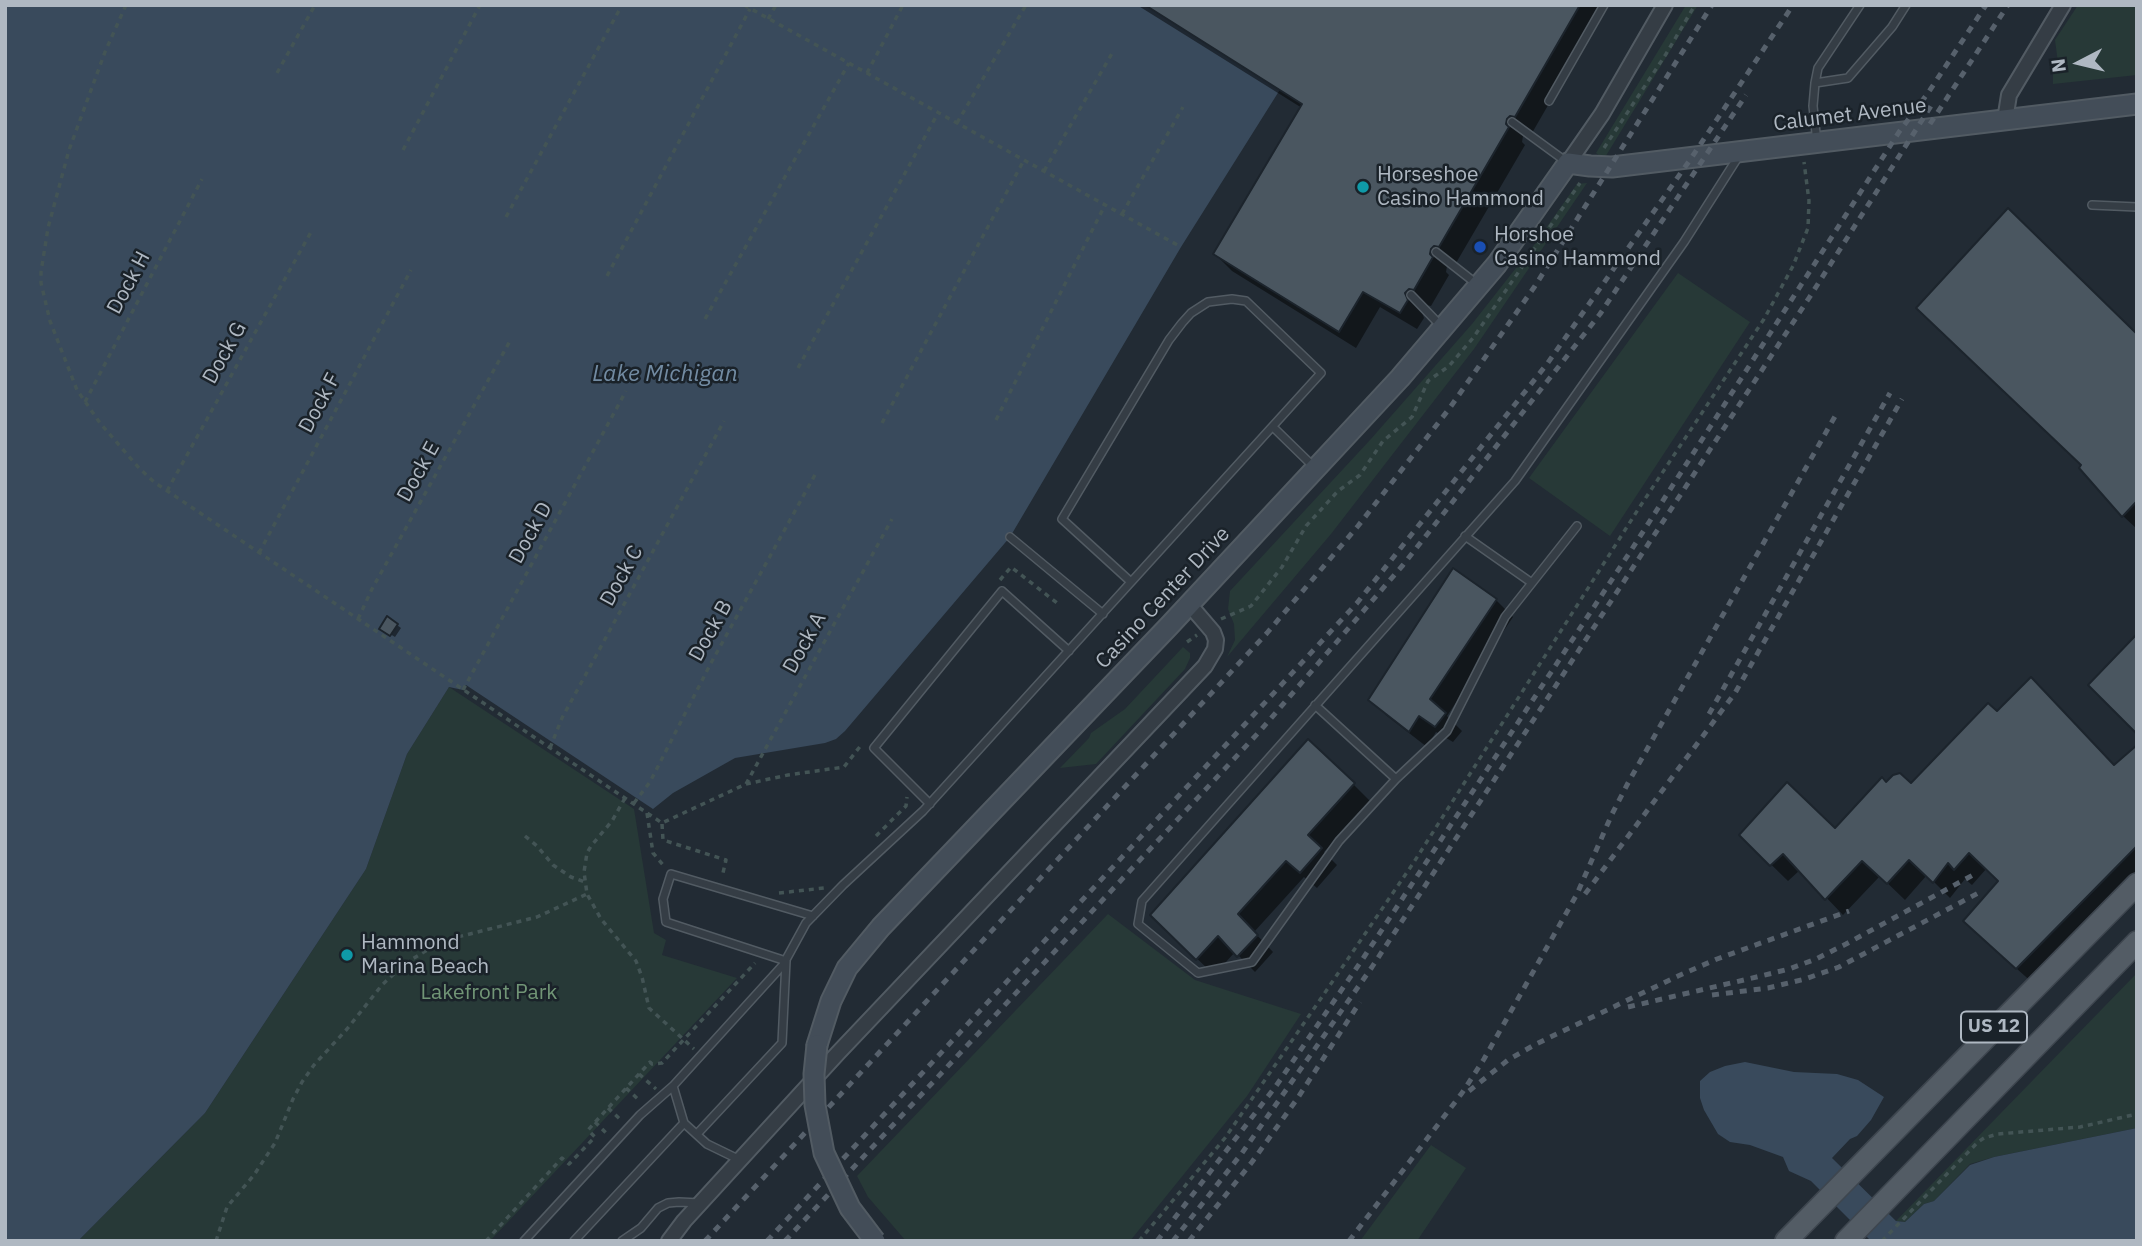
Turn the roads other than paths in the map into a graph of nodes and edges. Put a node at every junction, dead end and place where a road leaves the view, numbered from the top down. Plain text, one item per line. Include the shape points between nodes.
1 (1604, 5) edge
2 (1665, 5) edge
3 (1860, 5) edge
4 (1906, 5) edge
5 (2063, 5) edge
6 (1815, 83) junction
7 (1549, 101) dead end
8 (2137, 104) edge
9 (2005, 120) junction
10 (1512, 122) dead end
11 (1809, 143) junction
12 (1742, 151) junction
13 (1569, 163) junction
14 (2092, 205) dead end
15 (2137, 207) edge
16 (1436, 252) dead end
17 (1479, 285) junction
18 (1411, 296) dead end
19 (1443, 327) junction
20 (1273, 426) junction
21 (1315, 468) junction
22 (1577, 526) dead end
23 (1465, 536) junction
24 (1010, 537) dead end
25 (1131, 582) junction
26 (1532, 583) junction
27 (1189, 604) junction
28 (1102, 614) junction
29 (1069, 651) junction
30 (1315, 705) junction
31 (1395, 779) junction
32 (930, 804) junction
33 (2137, 884) edge
34 (813, 916) junction
35 (2137, 942) edge
36 (786, 961) junction
37 (673, 1086) junction
38 (684, 1122) junction
39 (697, 1134) junction
40 (740, 1160) junction
41 (701, 1203) junction
42 (641, 1228) junction
43 (1850, 1237) edge
44 (524, 1241) edge
45 (574, 1241) edge
46 (622, 1241) edge
47 (635, 1241) edge
48 (668, 1241) edge
49 (875, 1241) edge
50 (1786, 1241) edge

1 - 7 lane
2 - 13 street, Casino Center Drive
3 - 6 lane via 1818,68
4 - 6 lane via 1848,78
5 - 9 street via 2008,95
6 - 11 lane
8 - 9 street, Calumet Avenue
9 - 11 street, Calumet Avenue
10 - 13 lane
11 - 12 street, Calumet Avenue
12 - 13 street, Calumet Avenue via 1612,167
12 - 23 lane via 1684,242 1515,481
13 - 17 street, Casino Center Drive
14 - 15 lane
16 - 17 lane
17 - 19 street, Casino Center Drive
18 - 19 lane
19 - 21 street, Casino Center Drive
20 - 21 lane
20 - 25 lane
20 - 25 lane via 1321,373 1245,301 1220,300 1200,306 1169,340 1062,519
21 - 27 street, Casino Center Drive
22 - 26 lane
23 - 26 lane
23 - 30 lane
24 - 28 lane
25 - 28 lane
26 - 31 lane via 1505,618 1447,731
27 - 40 street via 1216,640 1205,666
27 - 49 street, Casino Center Drive, bridge via 847,968 817,1045 815,1105 824,1153 850,1208
28 - 29 lane
29 - 32 lane
29 - 32 lane via 1002,591 874,748
30 - 31 lane
30 - 31 lane via 1142,901 1138,924 1198,973 1252,962 1339,841
32 - 34 lane
33 - 50 main road, US 12
34 - 36 lane
34 - 36 lane via 671,874 663,899 666,922
35 - 43 main road, US 12
36 - 37 lane
36 - 39 lane via 782,1043
37 - 38 lane
37 - 44 lane via 615,1141
38 - 39 lane
38 - 45 lane
39 - 40 lane
40 - 41 street
41 - 42 lane via 668,1203
41 - 48 street
42 - 46 lane
42 - 47 lane

